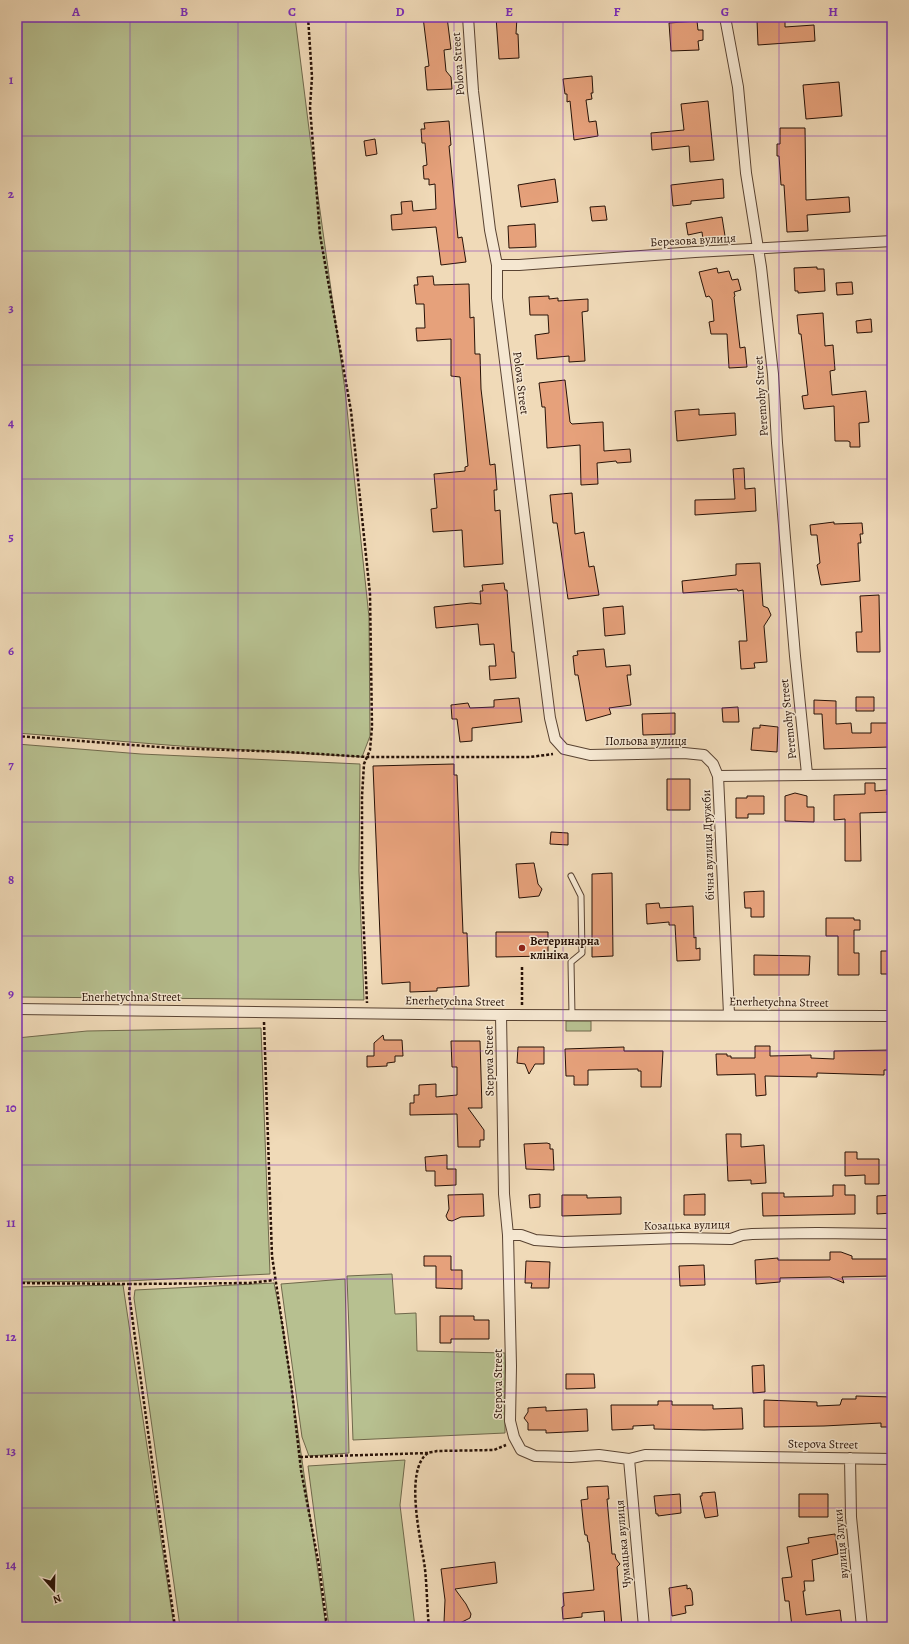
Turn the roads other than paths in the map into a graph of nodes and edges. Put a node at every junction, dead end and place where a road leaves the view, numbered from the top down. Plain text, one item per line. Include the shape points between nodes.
1 (468, 17) edge
2 (725, 17) edge
3 (892, 241) edge
4 (758, 249) junction
5 (496, 265) junction
6 (564, 749) joint
7 (807, 774) junction
8 (892, 774) edge
9 (718, 776) junction
10 (571, 876) dead end
11 (17, 1009) edge
12 (729, 1014) junction
13 (501, 1015) junction
14 (572, 1015) junction
15 (892, 1016) edge
16 (892, 1234) edge
17 (508, 1235) junction
18 (850, 1458) junction
19 (629, 1459) junction
20 (892, 1459) edge
21 (644, 1627) edge
22 (862, 1627) edge

1 - 5 street, Polova Street via 473,91
2 - 4 street, Peremohy Street via 738,88 746,173
3 - 4 street, Березова вулиця
4 - 5 street, Березова вулиця
4 - 7 street, Peremohy Street via 773,374
5 - 6 street, Polova Street via 497,298 550,718 555,739
6 - 9 street, Польова вулиця via 590,755 704,755 713,764
7 - 8 street, бічна вулиця Дружби
7 - 9 street, бічна вулиця Дружби
9 - 12 street, бічна вулиця Дружби
10 - 14 lane via 581,896 582,953 571,962
11 - 13 street, Enerhetychna Street
12 - 14 street, Enerhetychna Street
12 - 15 street, Enerhetychna Street
13 - 14 street, Enerhetychna Street
13 - 17 street, Stepova Street via 504,1194
16 - 17 street, Козацька вулиця via 817,1232 752,1234 731,1240 680,1238 564,1242
17 - 19 street, Stepova Street via 510,1421 515,1439 521,1450 535,1456 571,1458 599,1455
18 - 19 street, Stepova Street via 645,1455
18 - 20 street, Stepova Street
18 - 22 street, вулиця Злуки via 851,1517
19 - 21 street, Чумацька вулиця

